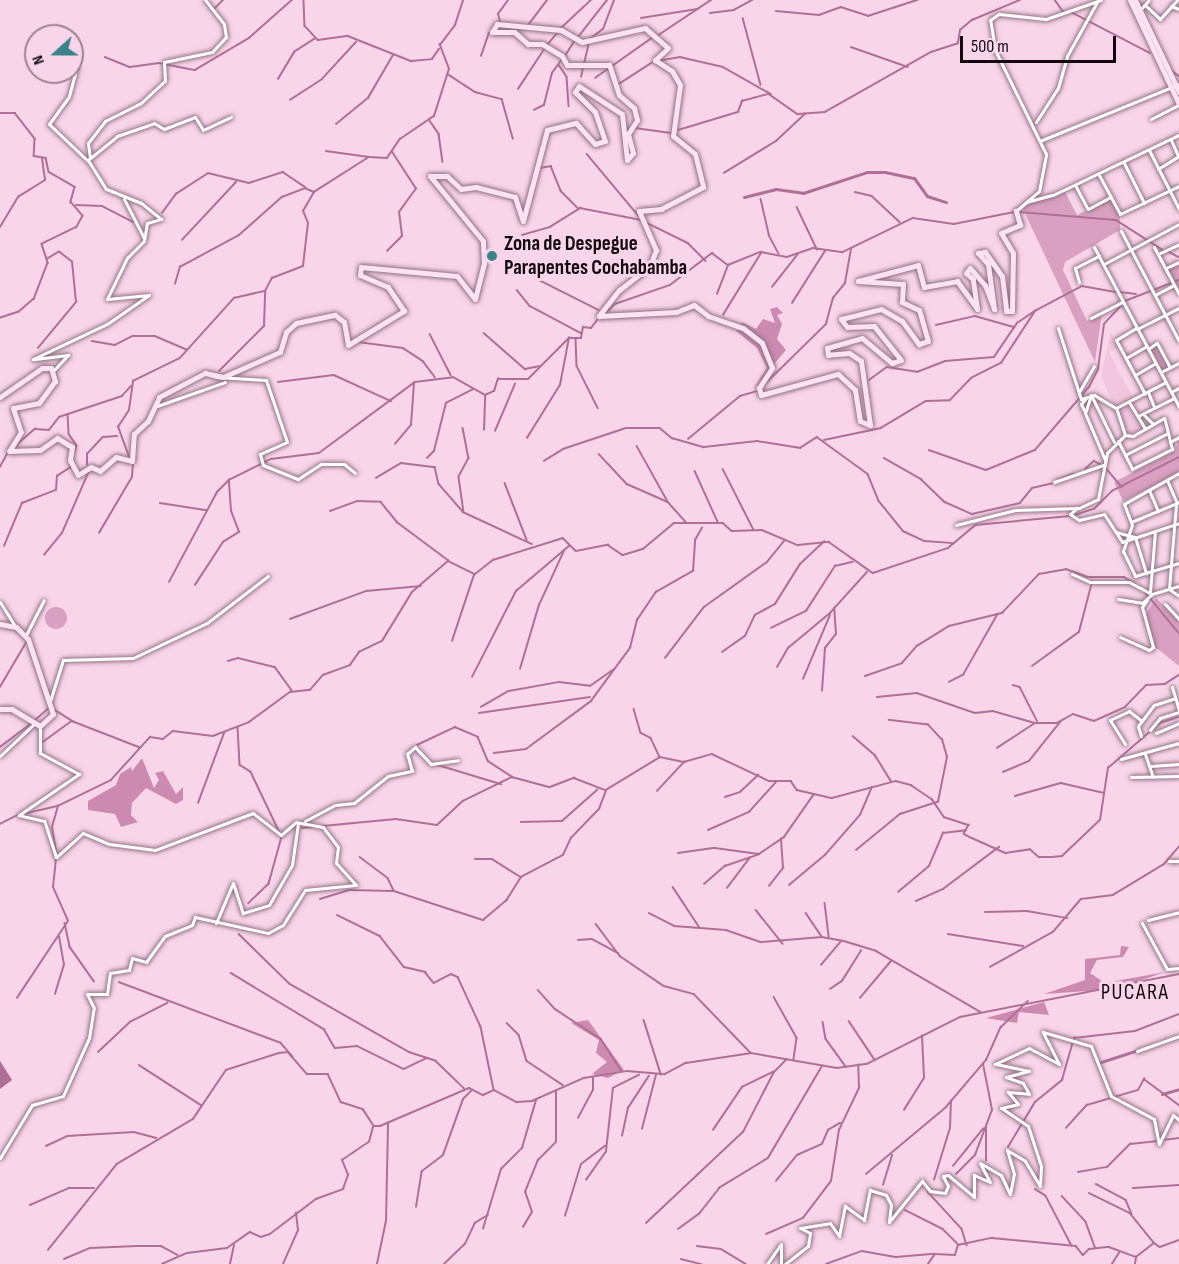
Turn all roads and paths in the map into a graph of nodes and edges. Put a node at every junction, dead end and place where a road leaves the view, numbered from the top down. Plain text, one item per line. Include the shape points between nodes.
1 (205, 0) edge
2 (1130, 0) edge
3 (1135, 0) edge
4 (1149, 0) edge
5 (1177, 0) edge
6 (1099, 1) edge
7 (1145, 5) junction
8 (1172, 6) junction
9 (1179, 9) edge
10 (1138, 11) junction
11 (72, 84) edge
12 (1175, 86) edge
13 (1179, 93) edge
14 (1179, 104) edge
15 (231, 117) dead end
16 (1151, 119) dead end
17 (1035, 123) junction
18 (1179, 135) edge
19 (1170, 140) junction
20 (1042, 141) junction
21 (1149, 150) junction
22 (1179, 157) edge
23 (89, 160) junction
24 (1124, 163) junction
25 (1158, 169) junction
26 (1099, 175) junction
27 (1075, 185) junction
28 (1179, 186) edge
29 (1170, 191) junction
30 (1111, 197) junction
31 (124, 200) junction
32 (1024, 202) junction
33 (1144, 203) junction
34 (1178, 207) edge
35 (1016, 212) joint
36 (1179, 224) edge
37 (1121, 231) dead end
38 (145, 240) junction
39 (1179, 244) edge
40 (1094, 247) dead end
41 (1154, 247) dead end
42 (1131, 249) junction
43 (1158, 255) junction
44 (1099, 256) junction
45 (1179, 262) edge
46 (1104, 264) junction
47 (1166, 268) junction
48 (1079, 282) dead end
49 (1174, 285) junction
50 (1179, 294) edge
51 (1155, 295) junction
52 (1123, 302) junction
53 (1179, 308) edge
54 (1166, 315) junction
55 (1091, 318) dead end
56 (1058, 328) dead end
57 (1137, 329) junction
58 (1179, 341) edge
59 (1148, 347) junction
60 (1126, 358) junction
61 (1156, 363) junction
62 (1179, 363) edge
63 (1094, 366) dead end
64 (1170, 368) junction
65 (54, 370) junction
66 (1161, 372) junction
67 (216, 374) junction
68 (1135, 375) junction
69 (229, 380) junction
70 (1166, 382) junction
71 (1179, 388) edge
72 (1079, 392) junction
73 (1171, 392) junction
74 (1147, 393) junction
75 (1089, 396) junction
76 (0, 397) edge
77 (1174, 398) junction
78 (1129, 402) junction
79 (155, 406) junction
80 (1156, 407) junction
81 (1179, 407) edge
82 (1116, 408) junction
83 (1160, 411) dead end
84 (1085, 413) junction
85 (1143, 414) junction
86 (1138, 416) junction
87 (1153, 424) junction
88 (1146, 429) junction
89 (1168, 433) junction
90 (1125, 435) junction
91 (1179, 437) edge
92 (1117, 441) junction
93 (1170, 442) junction
94 (1125, 455) junction
95 (1104, 463) junction
96 (355, 473) dead end
97 (1179, 473) edge
98 (1167, 480) junction
99 (1054, 482) dead end
100 (1149, 490) junction
101 (1177, 503) edge
102 (1077, 508) junction
103 (1158, 511) junction
104 (1131, 522) junction
105 (1177, 523) edge
106 (956, 525) dead end
107 (1155, 530) junction
108 (1116, 532) junction
109 (1127, 534) junction
110 (1135, 537) junction
111 (1125, 540) junction
112 (1179, 563) edge
113 (1172, 565) junction
114 (1152, 571) junction
115 (1146, 573) junction
116 (1072, 574) dead end
117 (268, 576) dead end
118 (1179, 586) edge
119 (1169, 590) junction
120 (1151, 593) junction
121 (1179, 596) edge
122 (1118, 599) dead end
123 (44, 600) dead end
124 (1147, 600) junction
125 (0, 602) edge
126 (1165, 604) dead end
127 (1179, 619) edge
128 (0, 624) edge
129 (16, 627) junction
130 (26, 635) junction
131 (1120, 637) dead end
132 (1172, 687) dead end
133 (1175, 698) junction
134 (50, 700) junction
135 (0, 709) edge
136 (1179, 711) edge
137 (1142, 721) junction
138 (1179, 723) edge
139 (37, 725) junction
140 (1150, 730) dead end
141 (1156, 733) dead end
142 (1141, 736) dead end
143 (1179, 743) edge
144 (1125, 744) dead end
145 (1145, 754) junction
146 (0, 756) edge
147 (1121, 759) dead end
148 (458, 760) dead end
149 (1179, 764) edge
150 (1151, 766) junction
151 (1179, 776) edge
152 (1131, 777) dead end
153 (1153, 777) junction
154 (303, 821) junction
155 (298, 823) junction
156 (1169, 861) dead end
157 (1179, 861) edge
158 (1179, 912) edge
159 (1148, 920) dead end
160 (216, 923) junction
161 (1142, 923) dead end
162 (1179, 968) edge
163 (1179, 1036) edge
164 (1137, 1052) dead end
165 (1179, 1120) edge
166 (0, 1158) edge
167 (767, 1264) edge
168 (783, 1264) edge

1 - 23 street via 224,24 226,37 212,52 164,62 165,81 141,103 105,121 88,143
2 - 12 street
3 - 10 street
4 - 7 street
5 - 8 street
6 - 17 street via 1067,56 1058,88
6 - 17 street via 1046,19 999,14 990,20 995,50
7 - 8 street via 1161,19
7 - 10 street
8 - 9 street
10 - 12 street
11 - 23 street via 68,98 49,122
12 - 13 street
12 - 14 street
12 - 20 street
14 - 16 street
15 - 23 street via 202,130 195,117 164,129 154,123 117,136
17 - 20 street
18 - 19 street
19 - 21 street
19 - 22 street
20 - 32 street via 1045,177 1039,191
21 - 24 street
21 - 25 street
22 - 25 street
23 - 31 street via 106,189
24 - 26 street
24 - 33 street
25 - 29 street
26 - 27 street
26 - 30 street
27 - 30 street via 1088,208
27 - 32 street
28 - 29 street
29 - 33 street
29 - 34 street
30 - 33 street via 1120,214
31 - 38 street
31 - 38 street via 141,202 161,218 147,223
32 - 35 street
35 - 67 street via 1020,225 1001,233 1014,259 1015,305 1009,312 1006,284 985,252 978,253 988,264 994,309 985,285 970,268 966,273 973,279 977,309 957,281 924,287 918,265 858,280 903,284 902,302 919,310 928,341 919,344 902,321 881,309 841,320 846,327 874,326 902,360 892,363 862,338 827,348 828,355 849,353 861,361 870,425 860,421 855,390 838,374 803,379 761,394 772,368 762,344 743,328 708,316 694,305 676,312 599,316 619,290 650,266 656,250 639,211 661,209 703,187 694,154 673,136 680,85 672,71 655,60 668,48 645,28 582,42 561,30 498,24 492,32 514,32 533,46 542,44 562,56 567,65 609,65 619,95 637,114 628,134 631,158 623,155 622,114 579,86 575,92 595,112 605,141 595,144 576,123 547,130 525,219 517,215 515,197 461,189 447,176 430,176 483,241 484,263 475,298 457,276 364,266 360,274 388,287 404,311 348,345 344,322 335,315 306,319 286,332 280,352 223,377
36 - 42 street
37 - 42 street
38 - 65 street via 127,258 107,299 149,295 107,324 33,359 68,355
39 - 43 street
40 - 44 street
41 - 43 street
42 - 46 street
42 - 51 street
43 - 47 street
44 - 46 street
44 - 48 street via 1076,268
45 - 47 street
46 - 52 street
47 - 49 street
49 - 50 street
49 - 51 street
51 - 54 street
52 - 55 street
52 - 57 street
53 - 54 street
54 - 57 street
54 - 58 street
56 - 72 street
57 - 59 street
57 - 60 street via 1116,340
59 - 60 street
59 - 61 street
59 - 64 street via 1157,342
60 - 68 street
61 - 66 street
61 - 68 street
62 - 64 street
63 - 72 street
64 - 66 street
65 - 76 street via 45,366
65 - 79 street via 55,381 39,403 13,408 21,432 9,444 11,452 40,450 57,438 72,447 70,460 78,475 91,467 103,470 116,457 130,463 134,434
66 - 70 street
67 - 69 street via 218,381
67 - 79 street via 191,380 159,397
68 - 74 street
69 - 79 street
69 - 96 street via 265,379 276,404 287,442 260,454 262,464 298,479 321,464 341,464
70 - 73 street
70 - 74 street
71 - 73 street
72 - 75 street via 1081,399
73 - 77 street
74 - 78 street
74 - 80 street
75 - 82 street
75 - 84 street
75 - 84 street via 1081,404
75 - 92 street via 1108,439
77 - 80 street
77 - 81 street
78 - 82 street
78 - 86 street
80 - 83 street
80 - 85 street
82 - 90 street
84 - 95 street
85 - 86 street
85 - 87 street
86 - 88 street
87 - 88 street
87 - 89 street via 1164,418
88 - 90 street
89 - 93 street
89 - 94 street
90 - 92 street
91 - 93 street
92 - 94 street
92 - 95 street
93 - 94 street via 1172,449 1132,469
95 - 99 street
95 - 102 street via 1103,494
97 - 98 street
98 - 100 street
98 - 101 street
100 - 103 street
100 - 104 street via 1124,504
101 - 103 street
101 - 105 street
102 - 106 street via 1015,510
102 - 108 street via 1072,517 1104,514
103 - 104 street
104 - 109 street
105 - 107 street
105 - 113 street
107 - 110 street
107 - 114 street
108 - 109 street
108 - 111 street via 1119,542
109 - 110 street
109 - 111 street
110 - 111 street
110 - 115 street
111 - 115 street via 1130,572
112 - 113 street
113 - 114 street
113 - 119 street
114 - 115 street
114 - 120 street
116 - 120 street via 1090,582 1129,582
117 - 134 street via 207,622 133,658 63,660
118 - 119 street
119 - 120 street
119 - 121 street
120 - 124 street
122 - 124 street via 1133,603
123 - 130 street
124 - 131 street via 1142,607 1153,647 1149,650
125 - 129 street
126 - 127 street
128 - 129 street
129 - 130 street
130 - 134 street
132 - 133 street
133 - 136 street
133 - 137 street via 1154,705
134 - 139 street via 52,717
135 - 139 street via 12,709
136 - 140 street via 1160,718
137 - 142 street
137 - 144 street via 1129,711 1110,720
138 - 141 street
139 - 146 street
139 - 155 street via 40,753 79,774 19,815 44,821 56,857 74,837 86,832 109,844 155,850 250,813 281,836
143 - 145 street
145 - 147 street
145 - 150 street
148 - 154 street via 431,764 415,747 407,754 412,771 388,776 354,803 335,805
149 - 150 street
150 - 153 street
151 - 153 street
152 - 153 street
154 - 155 street
154 - 160 street via 323,827 338,847 336,863 356,885 305,890 272,932
155 - 160 street via 292,865 269,905 243,913 233,883
156 - 157 street
158 - 159 street
160 - 166 street via 193,918 192,925 183,924 165,936 146,962 132,958 129,970 110,973 107,994 87,994 94,1008 76,1074 63,1096 32,1105
161 - 162 street via 1167,969
163 - 164 street
165 - 168 street via 1173,1115 1160,1144 1154,1119 1111,1096 1091,1046 1043,1032 1059,1064 1029,1048 995,1064 1029,1071 1006,1077 1023,1083 1029,1094 1006,1093 1018,1104 1001,1108 1028,1126 1041,1166 1040,1186 1025,1161 1007,1150 1014,1176 1010,1194 1003,1177 980,1163 990,1182 974,1175 974,1197 948,1175 943,1176 948,1186 945,1193 930,1191 924,1180 889,1222 891,1205 886,1195 870,1190 864,1220 845,1206 839,1236 829,1222 800,1228 810,1233 808,1246
167 - 168 street via 781,1245

